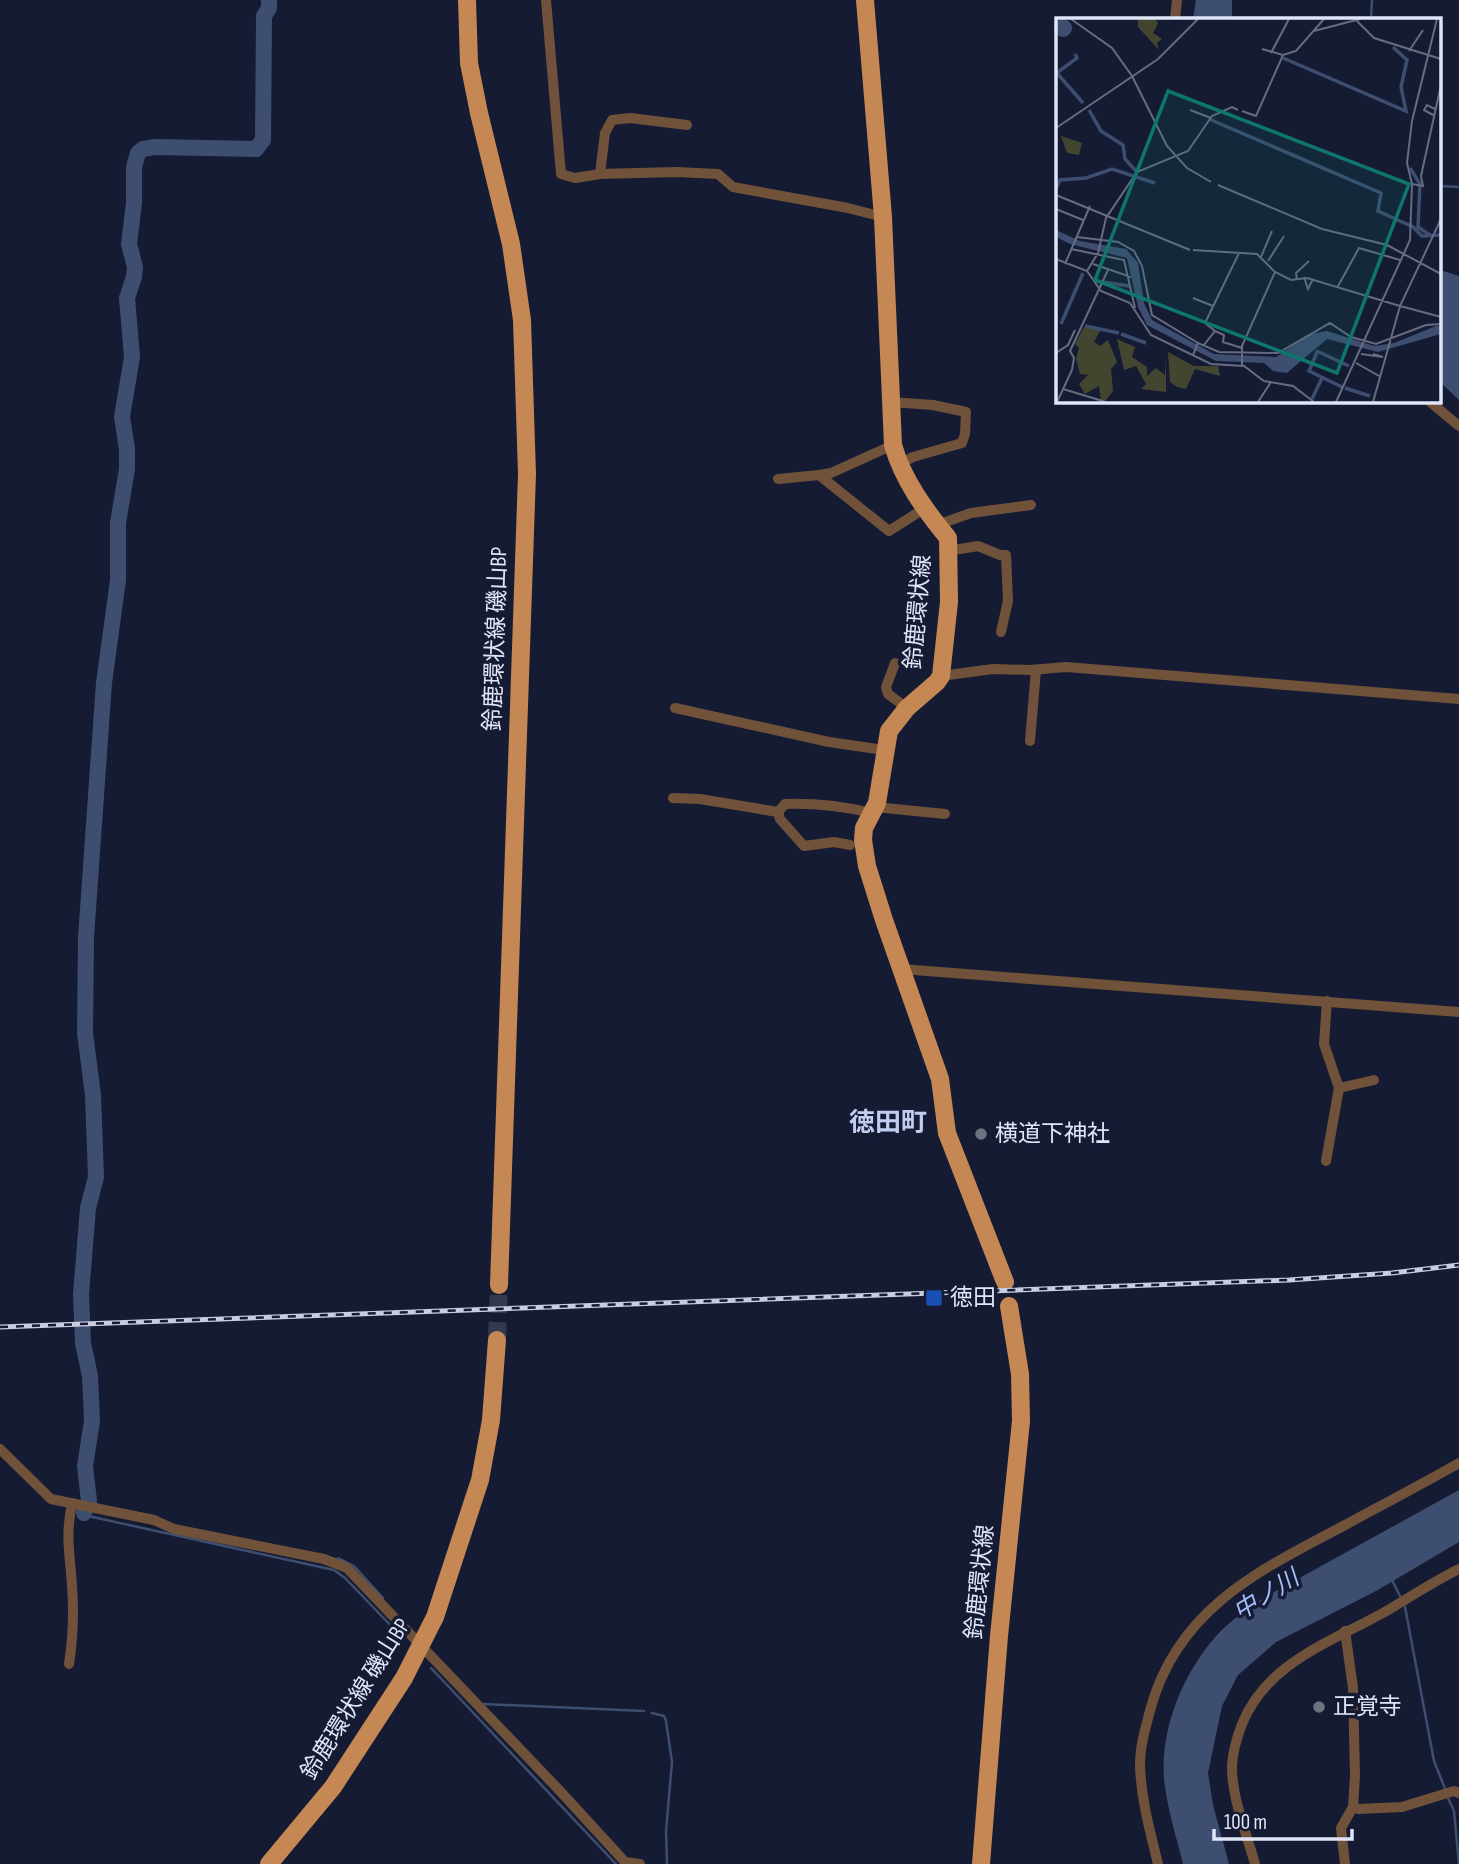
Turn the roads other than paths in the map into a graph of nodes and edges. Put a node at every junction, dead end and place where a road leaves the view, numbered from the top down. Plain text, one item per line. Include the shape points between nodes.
1 (467, 0) edge
2 (546, 0) edge
3 (865, 0) edge
4 (1177, 0) edge
5 (1175, 18) edge
6 (687, 125) dead end
7 (600, 174) junction
8 (883, 217) junction
9 (890, 402) junction
10 (1430, 402) edge
11 (1459, 426) edge
12 (893, 445) junction
13 (899, 464) junction
14 (820, 475) junction
15 (778, 479) dead end
16 (1031, 505) dead end
17 (925, 508) junction
18 (937, 525) junction
19 (948, 551) junction
20 (1001, 632) dead end
21 (895, 663) dead end
22 (1036, 670) junction
23 (941, 676) junction
24 (1459, 699) edge
25 (675, 708) dead end
26 (907, 708) junction
27 (1030, 741) dead end
28 (884, 750) junction
29 (673, 798) dead end
30 (873, 810) junction
31 (778, 812) junction
32 (945, 814) dead end
33 (850, 845) dead end
34 (901, 969) junction
35 (1327, 1001) junction
36 (1459, 1012) edge
37 (1374, 1080) dead end
38 (1339, 1088) junction
39 (1326, 1161) dead end
40 (1005, 1282) dead end
41 (499, 1286) tunnel mouth
42 (1009, 1306) dead end
43 (497, 1340) tunnel mouth
44 (0, 1449) edge
45 (1459, 1463) edge
46 (74, 1503) junction
47 (1459, 1569) edge
48 (1345, 1632) junction
49 (421, 1645) junction
50 (69, 1664) dead end
51 (1451, 1793) edge
52 (1353, 1807) junction
53 (269, 1864) edge
54 (640, 1864) edge
55 (981, 1864) edge
56 (1158, 1864) edge
57 (1255, 1864) edge
58 (1345, 1864) edge

1 - 41 main road, 鈴鹿環状線 磯山BP via 469,63 511,244 520,307 527,474
2 - 7 street via 561,174 575,178
3 - 8 main road, 鈴鹿環状線
4 - 5 street
6 - 7 street via 612,120 605,133
7 - 8 street via 718,174 733,187
8 - 9 main road, 鈴鹿環状線
9 - 12 main road, 鈴鹿環状線
9 - 13 street via 966,412 962,443
10 - 11 street
12 - 13 main road, 鈴鹿環状線
12 - 14 street
13 - 17 main road, 鈴鹿環状線
14 - 15 street
14 - 17 street via 889,531
16 - 18 street via 971,513
17 - 18 main road, 鈴鹿環状線
18 - 19 main road, 鈴鹿環状線 via 948,538
19 - 20 street via 978,546 1006,555 1008,601
19 - 23 main road, 鈴鹿環状線 via 949,602
21 - 26 street via 886,687 888,694
22 - 23 street via 993,669
22 - 24 street via 1066,667
22 - 27 street
23 - 26 main road, 鈴鹿環状線
25 - 28 street via 829,743
26 - 28 main road, 鈴鹿環状線 via 889,731
28 - 30 main road, 鈴鹿環状線
29 - 31 street
30 - 31 street via 812,803 785,804
30 - 32 street
30 - 34 main road, 鈴鹿環状線 via 864,828 867,866
31 - 33 street via 804,846
34 - 35 street
34 - 40 main road, 鈴鹿環状線 via 940,1079 947,1133
35 - 36 street
35 - 38 street via 1324,1044
37 - 38 street
38 - 39 street
42 - 55 main road, 鈴鹿環状線 via 1020,1374 1021,1422
43 - 49 main road, 鈴鹿環状線 磯山BP via 491,1420 480,1480 435,1617
44 - 46 street via 51,1499
45 - 56 street via 1247,1579 1191,1630 1160,1677 1141,1748 1144,1805
46 - 49 street via 154,1520 174,1530 333,1562 353,1572
46 - 50 street via 67,1546 73,1606
47 - 48 street
48 - 52 street via 1353,1688
48 - 57 street via 1276,1675 1244,1721 1235,1745 1233,1775
49 - 53 main road, 鈴鹿環状線 磯山BP via 334,1787
49 - 54 street via 625,1862
51 - 52 street via 1402,1807
52 - 58 street via 1340,1828

